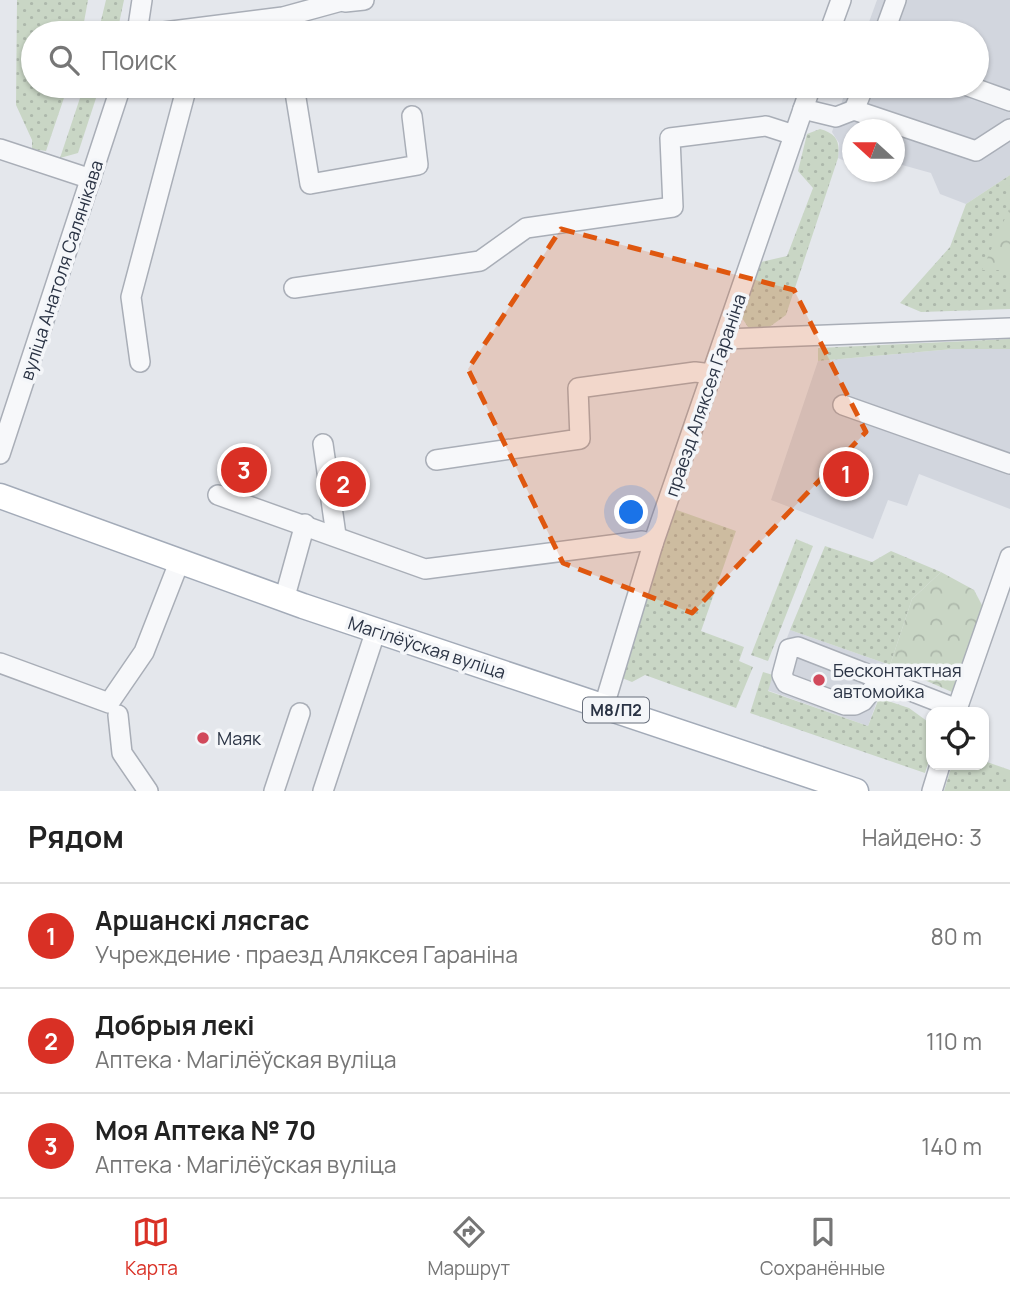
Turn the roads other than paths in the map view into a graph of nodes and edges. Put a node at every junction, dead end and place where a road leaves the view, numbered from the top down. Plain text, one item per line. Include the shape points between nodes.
1 (142, 0) edge
2 (841, 0) edge
3 (896, 0) edge
4 (351, 1) edge
5 (139, 21) edge
6 (295, 21) edge
7 (833, 21) edge
8 (888, 21) edge
9 (989, 94) edge
10 (117, 98) edge
11 (184, 98) edge
12 (296, 98) edge
13 (807, 98) edge
14 (859, 98) edge
15 (1010, 101) edge
16 (803, 109) junction
17 (854, 110) junction
18 (412, 116) dead end
19 (1010, 129) edge
20 (794, 135) junction
21 (0, 149) edge
22 (91, 179) junction
23 (294, 288) dead end
24 (1010, 328) edge
25 (725, 339) junction
26 (140, 362) dead end
27 (712, 374) junction
28 (843, 405) dead end
29 (323, 444) dead end
30 (0, 454) edge
31 (436, 460) dead end
32 (1010, 464) edge
33 (218, 495) dead end
34 (0, 496) edge
35 (305, 524) junction
36 (336, 535) junction
37 (653, 544) junction
38 (1010, 557) edge
39 (180, 560) junction
40 (284, 600) junction
41 (376, 630) junction
42 (0, 663) edge
43 (881, 679) junction
44 (604, 706) junction
45 (947, 707) edge
46 (957, 707) edge
47 (121, 713) junction
48 (300, 713) dead end
49 (938, 770) edge
50 (843, 789) edge
51 (148, 791) edge
52 (274, 791) edge
53 (323, 791) edge
54 (932, 791) edge

1 - 5 street
2 - 7 street
3 - 8 street
4 - 6 street
9 - 15 street
10 - 22 street, вуліца Анатоля Салянікава
11 - 26 street via 131,297
12 - 18 street via 310,184 418,165
13 - 16 street, праезд Аляксея Гараніна
14 - 17 street
16 - 17 street via 836,117
16 - 20 street, праезд Аляксея Гараніна
17 - 19 street via 976,151
20 - 23 street via 766,125 670,138 673,207 526,228 480,261
20 - 25 street, праезд Аляксея Гараніна
21 - 22 street
22 - 30 street, вуліца Анатоля Салянікава
24 - 25 street
25 - 27 street, праезд Аляксея Гараніна
27 - 31 street via 695,372 578,387 580,439
27 - 37 street, праезд Аляксея Гараніна
28 - 32 street
29 - 36 street
33 - 35 street
34 - 39 main road, Магілёўская вуліца / М8/П2
35 - 36 street
35 - 40 street
36 - 37 street via 425,569 642,541
37 - 44 street, праезд Аляксея Гараніна
38 - 46 street
39 - 40 main road, Магілёўская вуліца / М8/П2
39 - 47 street
40 - 41 main road, Магілёўская вуліца / М8/П2
41 - 44 main road, Магілёўская вуліца / М8/П2
41 - 53 street
42 - 47 street
43 - 43 street via 798,646 789,649 782,675 786,683 845,705 863,701
43 - 45 street
44 - 50 main road, Магілёўская вуліца / М8/П2
47 - 51 street via 122,753
48 - 52 street
49 - 54 street

